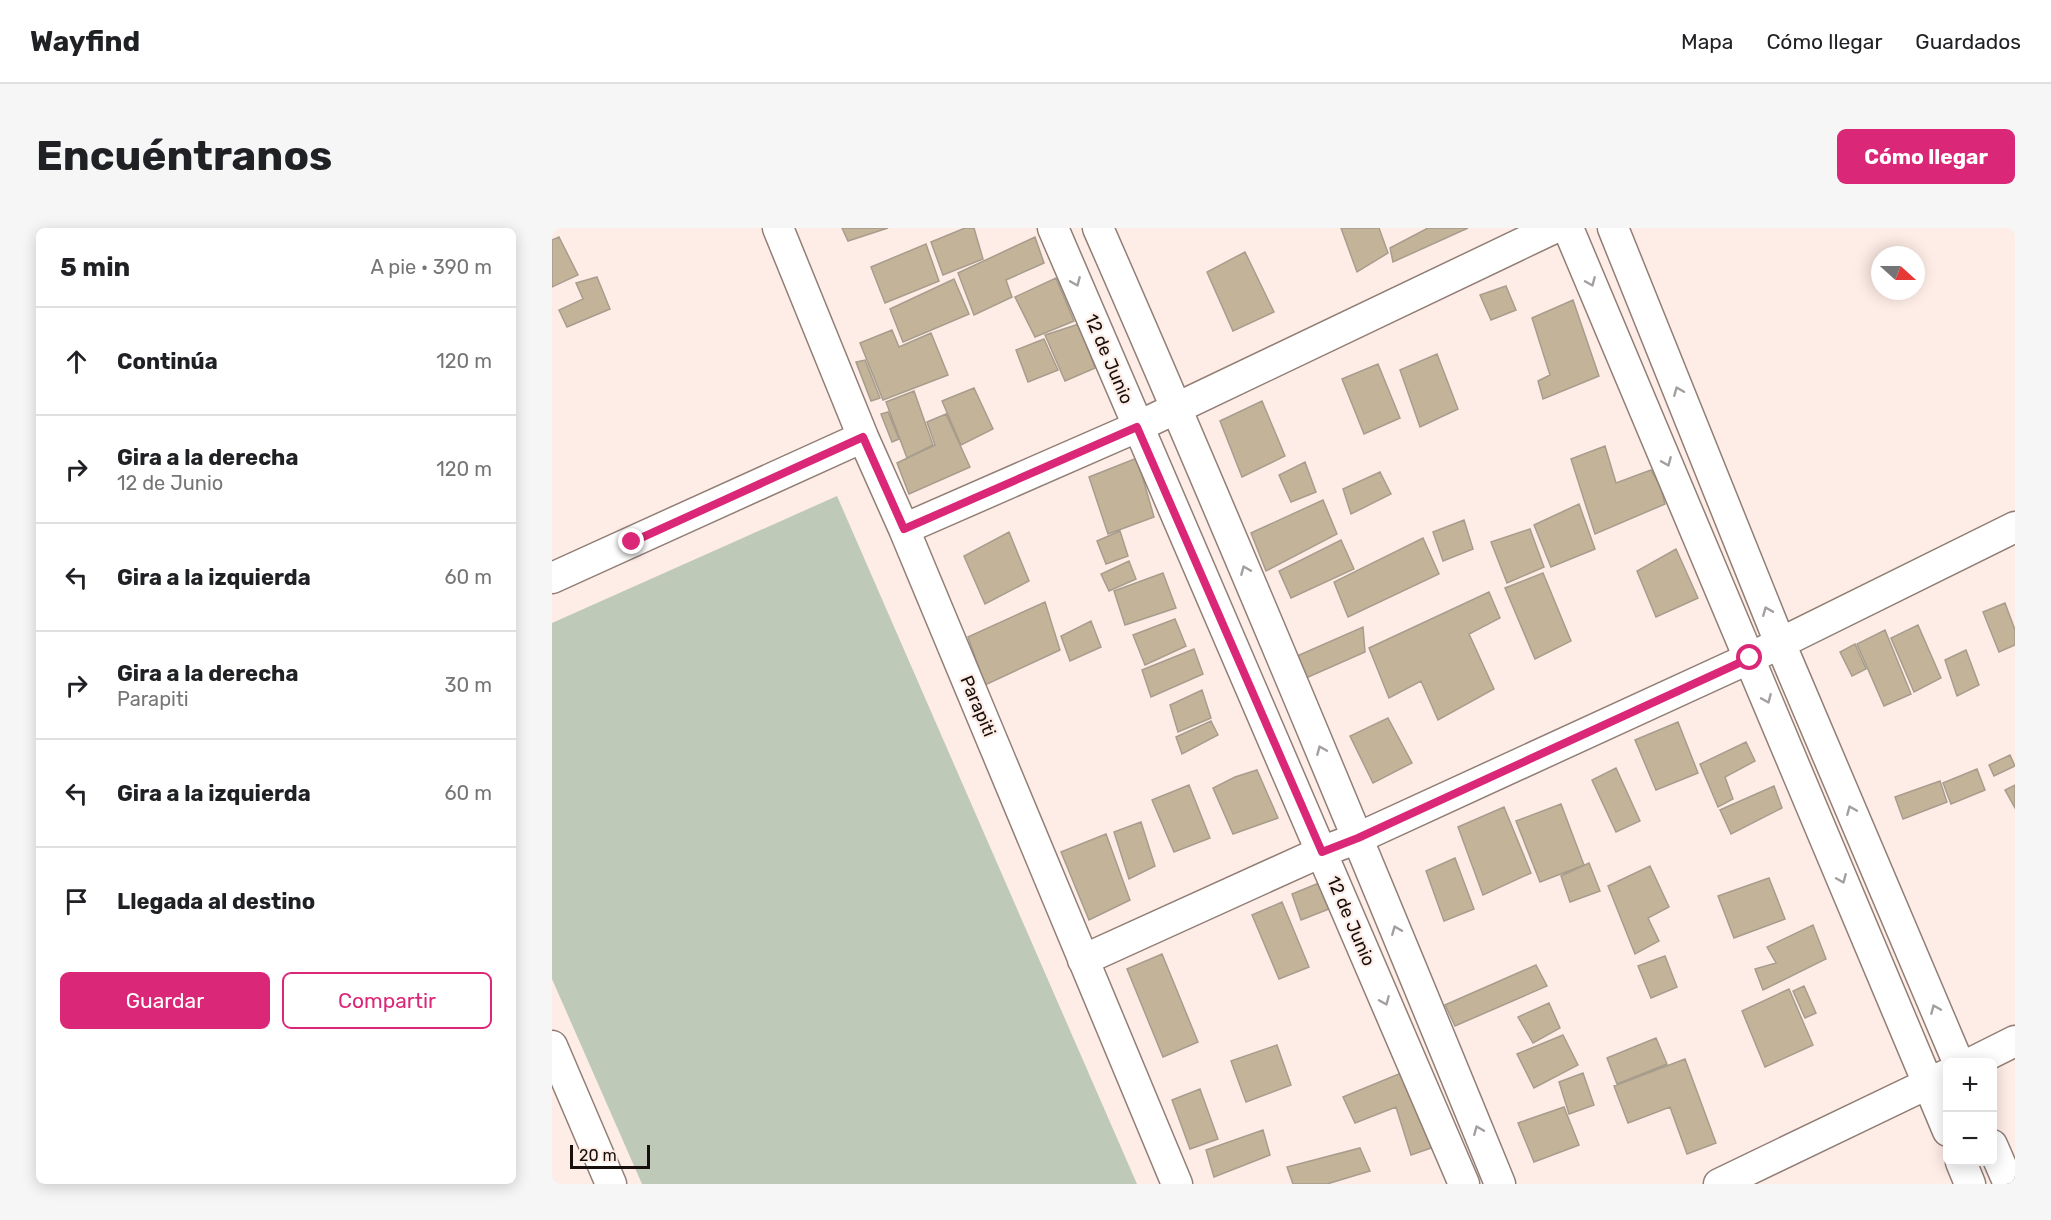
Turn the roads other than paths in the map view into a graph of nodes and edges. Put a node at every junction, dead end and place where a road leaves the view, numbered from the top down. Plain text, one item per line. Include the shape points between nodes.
1 (778, 228) edge
2 (1053, 228) edge
3 (1098, 228) edge
4 (1554, 228) edge
5 (1568, 228) edge
6 (1612, 228) edge
7 (1176, 408) junction
8 (1137, 427) junction
9 (863, 437) junction
10 (2015, 527) edge
11 (904, 529) junction
12 (552, 578) edge
13 (1780, 643) junction
14 (1750, 658) junction
15 (1358, 838) junction
16 (1322, 852) junction
17 (1083, 960) junction
18 (2015, 1041) edge
19 (552, 1046) edge
20 (1956, 1058) edge
21 (1981, 1058) edge
22 (1938, 1079) edge
23 (561, 1093) edge
24 (1944, 1112) edge
25 (1997, 1156) edge
26 (1963, 1166) edge
27 (611, 1184) edge
28 (1177, 1184) edge
29 (1464, 1184) edge
30 (1500, 1184) edge
31 (1719, 1184) edge
32 (1970, 1184) edge
33 (2009, 1184) edge

1 - 9 street, Parapiti
2 -> 8 street, 12 de Junio
3 - 7 street, 12 de Junio
4 - 7 street
5 -> 14 street
13 -> 6 street
7 - 8 street
15 -> 7 street, 12 de Junio
8 - 11 street
8 - 16 street, 12 de Junio
9 - 11 street, Parapiti
9 - 12 street
10 - 13 street
11 - 17 street, Parapiti
13 - 14 street
20 -> 13 street
14 - 15 street
14 -> 22 street
15 - 16 street
30 -> 15 street, 12 de Junio
16 - 17 street
16 -> 29 street, 12 de Junio
17 - 28 street, Parapiti
18 - 21 street
19 - 23 street
22 - 24 street
22 - 31 street
23 - 27 street
25 - 33 street
26 - 32 street

